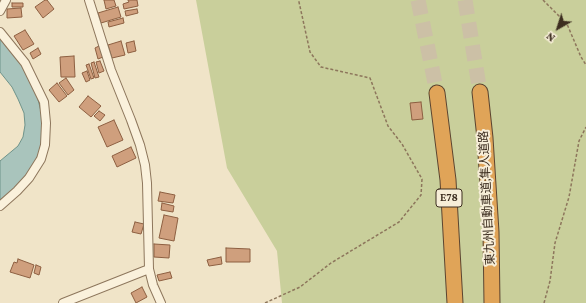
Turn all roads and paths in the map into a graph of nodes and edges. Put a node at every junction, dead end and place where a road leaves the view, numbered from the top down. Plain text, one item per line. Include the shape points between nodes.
1 (6, 0) edge
2 (89, 0) edge
3 (299, 0) edge
4 (543, 0) edge
5 (0, 11) edge
6 (0, 32) edge
7 (586, 66) edge
8 (480, 92) tunnel mouth
9 (437, 93) tunnel mouth
10 (586, 126) edge
11 (0, 206) edge
12 (149, 269) junction
13 (63, 303) edge
14 (160, 303) edge
15 (265, 303) edge
16 (455, 303) edge
17 (492, 303) edge
18 (544, 303) edge

1 - 5 street
2 - 12 street via 111,70 140,144 145,165 148,183
3 - 15 path via 310,52 321,67 370,78 388,126 402,144 422,179 421,195 399,222 331,263 300,287
4 - 7 path via 567,24
6 - 11 street via 25,63 44,102 46,123 45,145 41,159 29,178
8 - 17 highway, 東九州自動車道;隼人道路 via 491,232
9 - 16 highway, E78 via 448,180
10 - 18 path via 579,141 569,197 554,243 550,281
12 - 13 street
12 - 14 street

